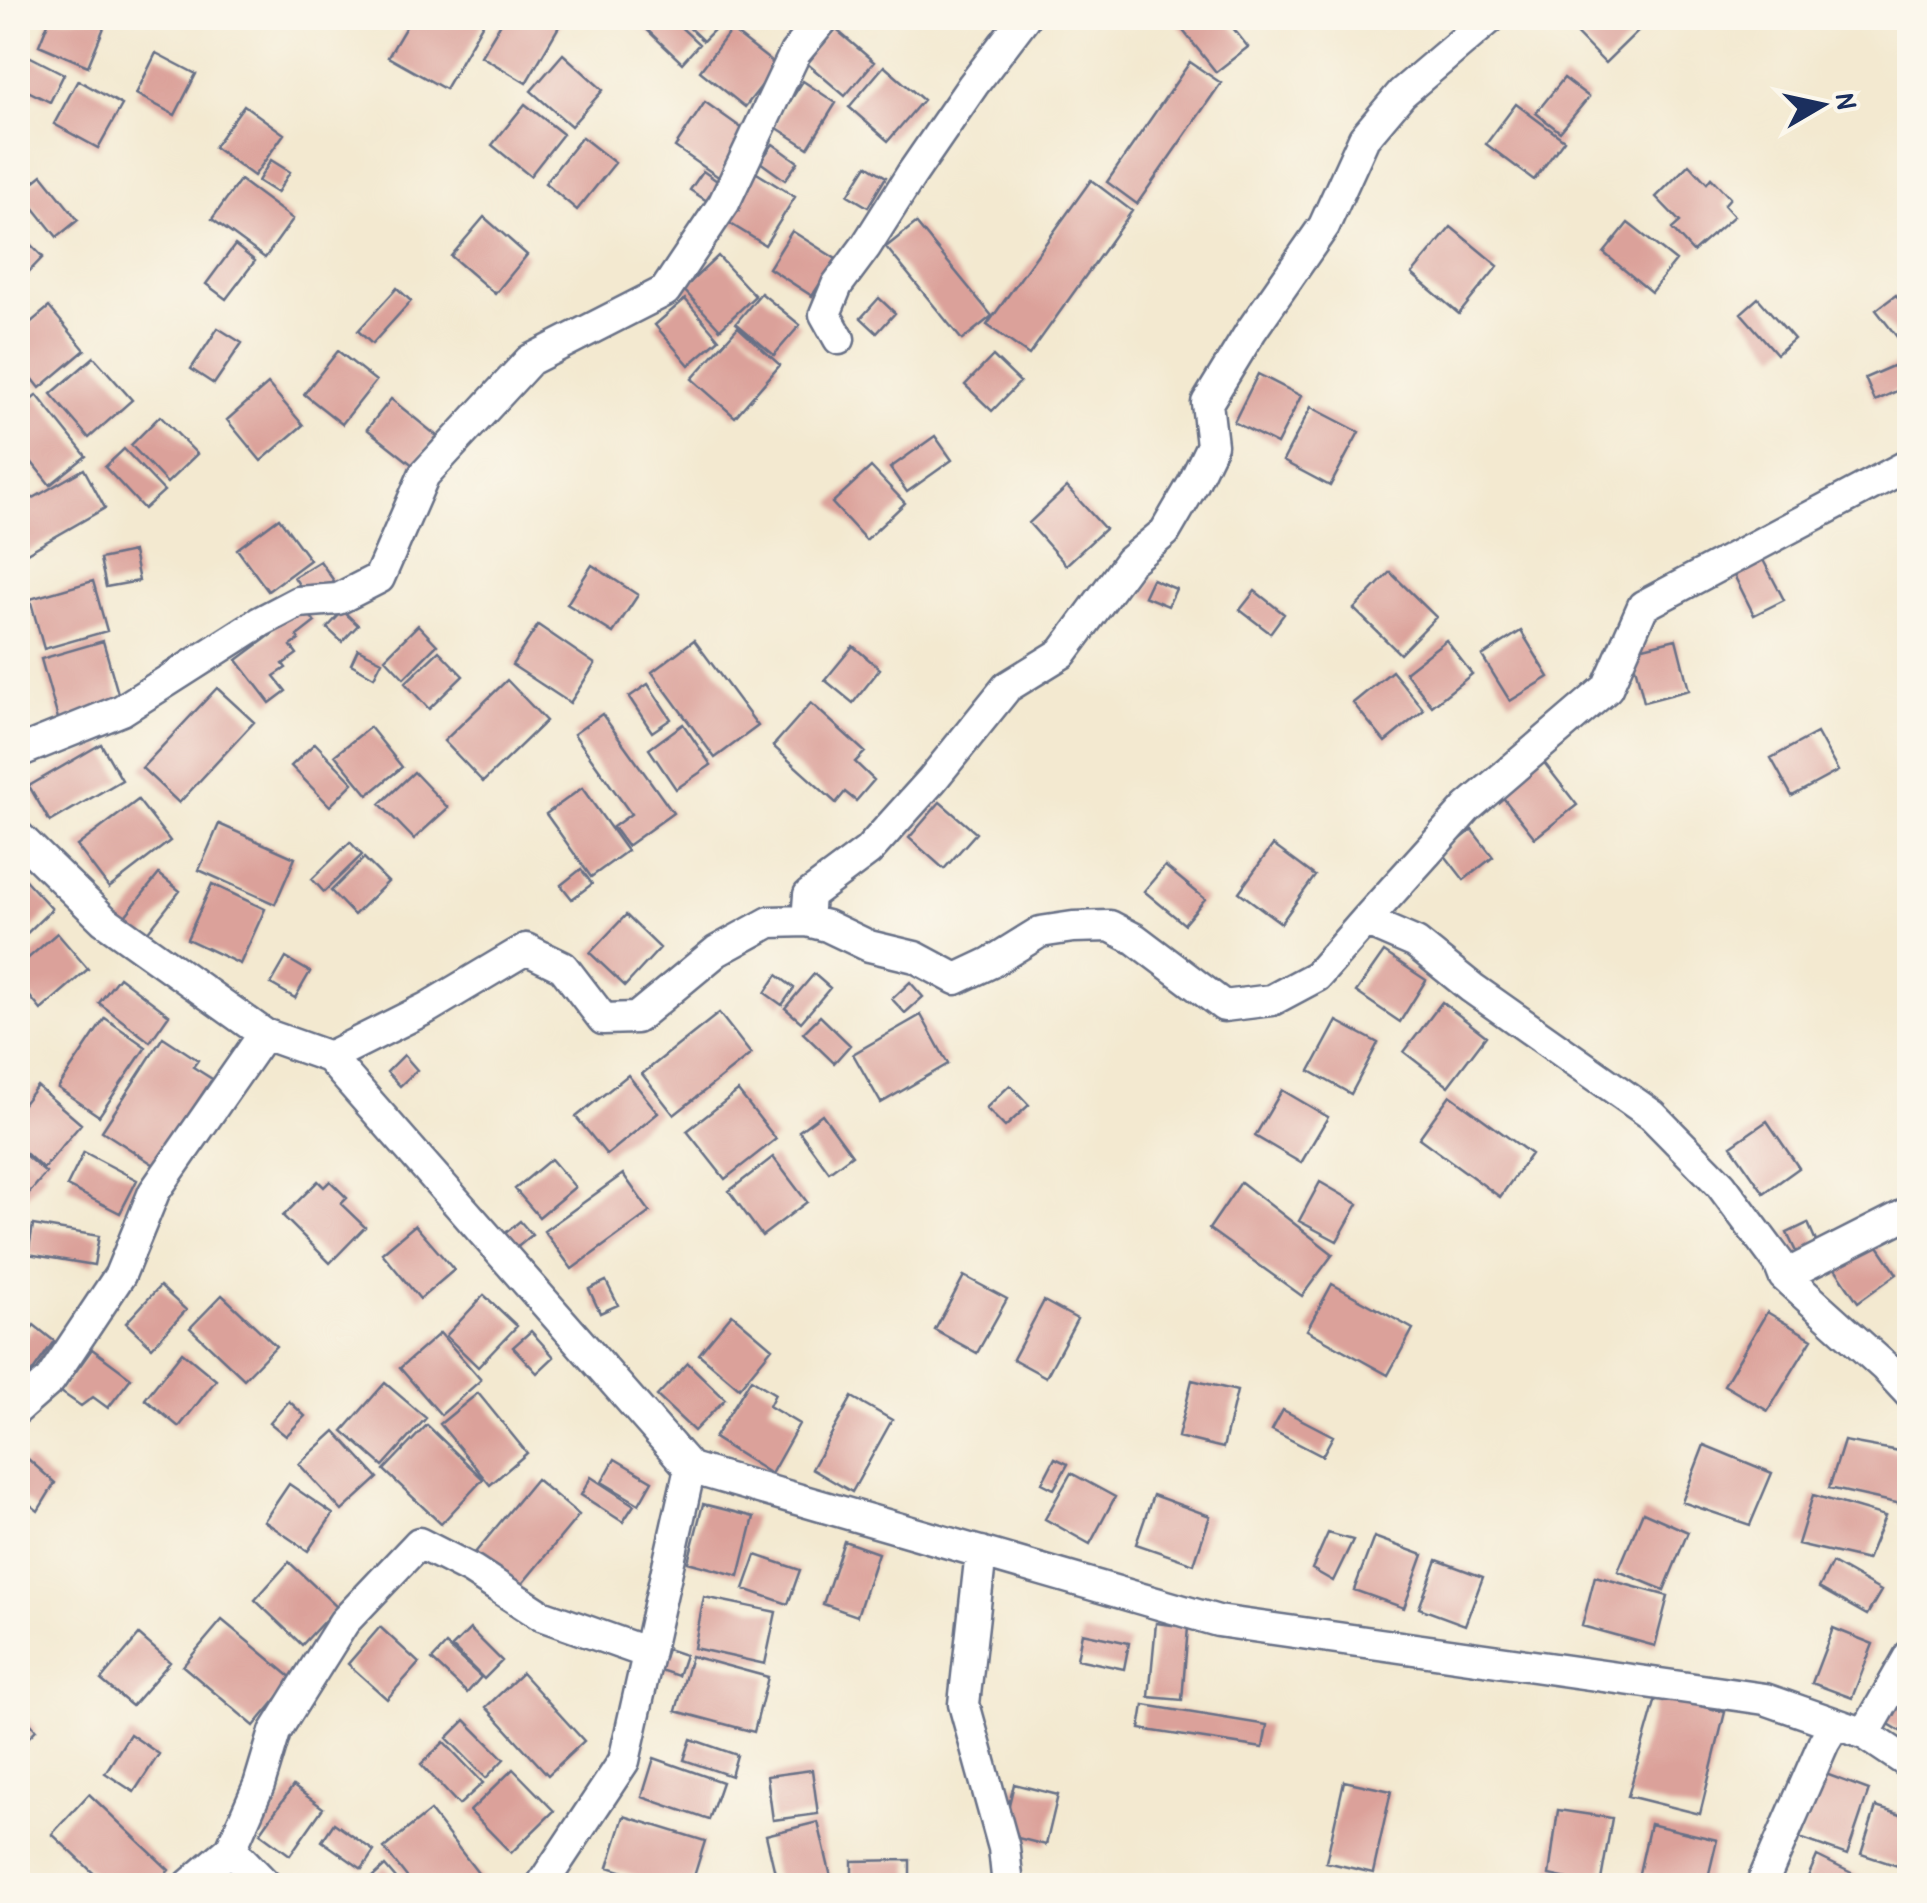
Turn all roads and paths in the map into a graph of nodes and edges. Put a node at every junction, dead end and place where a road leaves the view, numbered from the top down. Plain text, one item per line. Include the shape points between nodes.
1 (824, 18) edge
2 (1024, 18) edge
3 (1490, 18) edge
4 (838, 340) dead end
5 (1910, 464) edge
6 (18, 752) edge
7 (18, 836) edge
8 (807, 921) junction
9 (1365, 921) junction
10 (264, 1034) junction
11 (328, 1056) junction
12 (1910, 1212) edge
13 (1784, 1276) junction
14 (1910, 1394) edge
15 (18, 1408) edge
16 (690, 1468) junction
17 (981, 1552) junction
18 (648, 1652) junction
19 (1910, 1654) edge
20 (1835, 1724) junction
21 (1865, 1734) junction
22 (1910, 1764) edge
23 (231, 1849) junction
24 (188, 1886) edge
25 (266, 1886) edge
26 (541, 1886) edge
27 (1008, 1886) edge
28 (1761, 1886) edge

1 - 6 street via 795,53 724,203 664,291 530,360 424,475 379,578 338,599 298,602 122,710
2 - 4 street via 837,285 825,314
3 - 8 street via 1402,94 1364,138 1324,226 1207,403 1212,445 1165,532 1130,561 1062,653 1007,687 868,851 809,895
5 - 9 street via 1643,606 1607,688 1467,808
7 - 10 street via 104,920
8 - 9 street via 915,956 956,979 1040,932 1110,926 1224,1006 1272,1000 1317,976
8 - 11 street via 770,922 717,951 636,1018 603,1019 563,967 526,949
9 - 13 street via 1416,944 1652,1115 1721,1185
10 - 11 street
10 - 15 street via 154,1192 120,1276 50,1380
11 - 16 street
12 - 13 street
13 - 14 street
16 - 17 street
16 - 18 street
17 - 20 street via 1218,1621 1765,1699
17 - 27 street via 964,1704 1004,1848
18 - 23 street via 542,1616 419,1543 344,1622 276,1732
18 - 26 street via 624,1761
19 - 21 street
20 - 21 street
20 - 28 street
21 - 22 street
23 - 24 street
23 - 25 street

